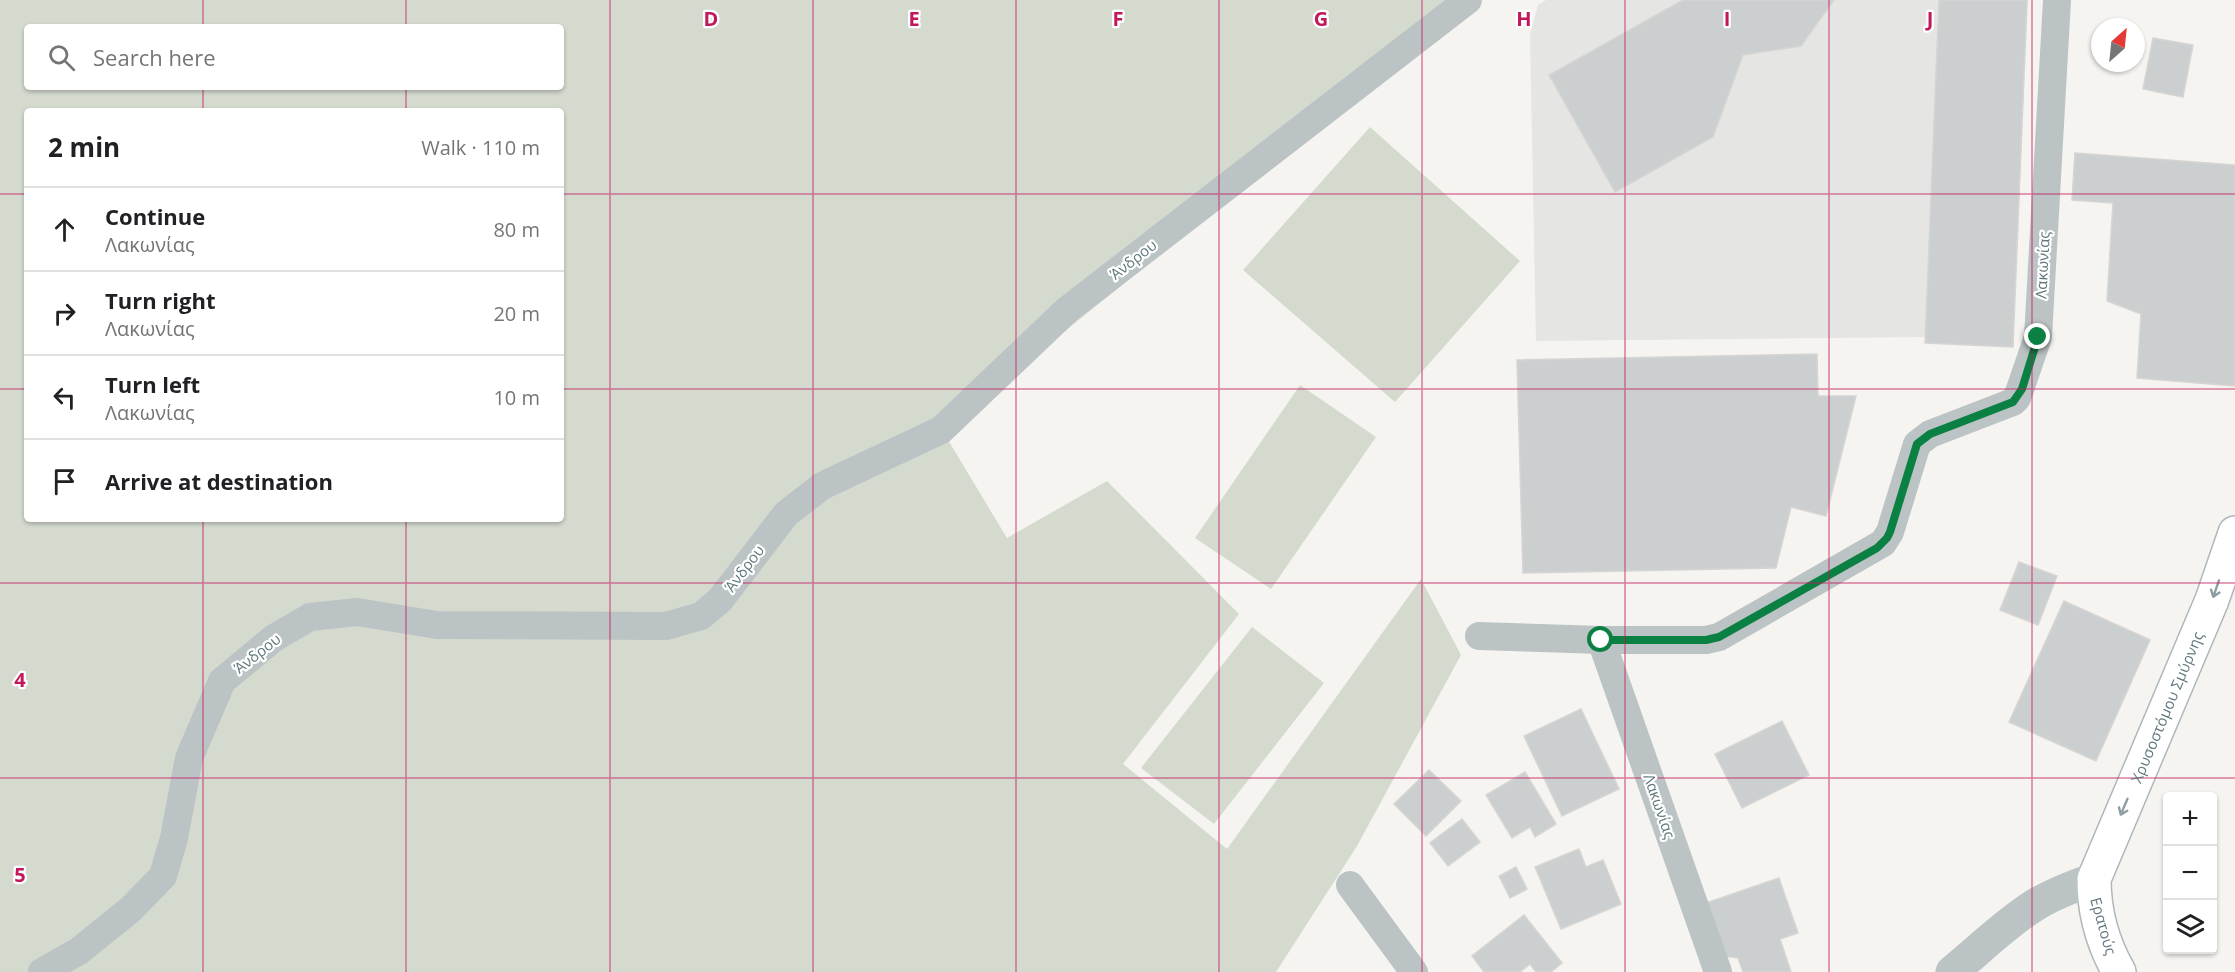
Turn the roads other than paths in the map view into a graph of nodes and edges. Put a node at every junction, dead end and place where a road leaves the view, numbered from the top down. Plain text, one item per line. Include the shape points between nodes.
1 (1468, 0) edge
2 (2057, 0) edge
3 (2235, 533) edge
4 (1479, 636) dead end
5 (1601, 640) junction
6 (2094, 879) junction
7 (1350, 885) dead end
8 (42, 972) edge
9 (1414, 972) edge
10 (1718, 972) edge
11 (1952, 972) edge
12 (2119, 972) edge

1 - 8 street, Άνδρου via 1067,310 941,430 822,486 786,514 720,600 701,616 666,626 449,625 357,612 310,617 274,638 222,681 189,758 163,876 131,909 79,951
2 - 5 street, Λακωνίας via 2038,337 2017,398 1922,438 1913,452 1887,538 1867,553 1713,639
3 -> 6 main road, Χρυσοστόμου Σμύρνης via 2212,600
4 - 5 street, Λακωνίας
5 - 10 street, Λακωνίας
6 - 11 street via 2036,904
6 - 12 main road, Ερατούς via 2098,921
7 - 9 street

